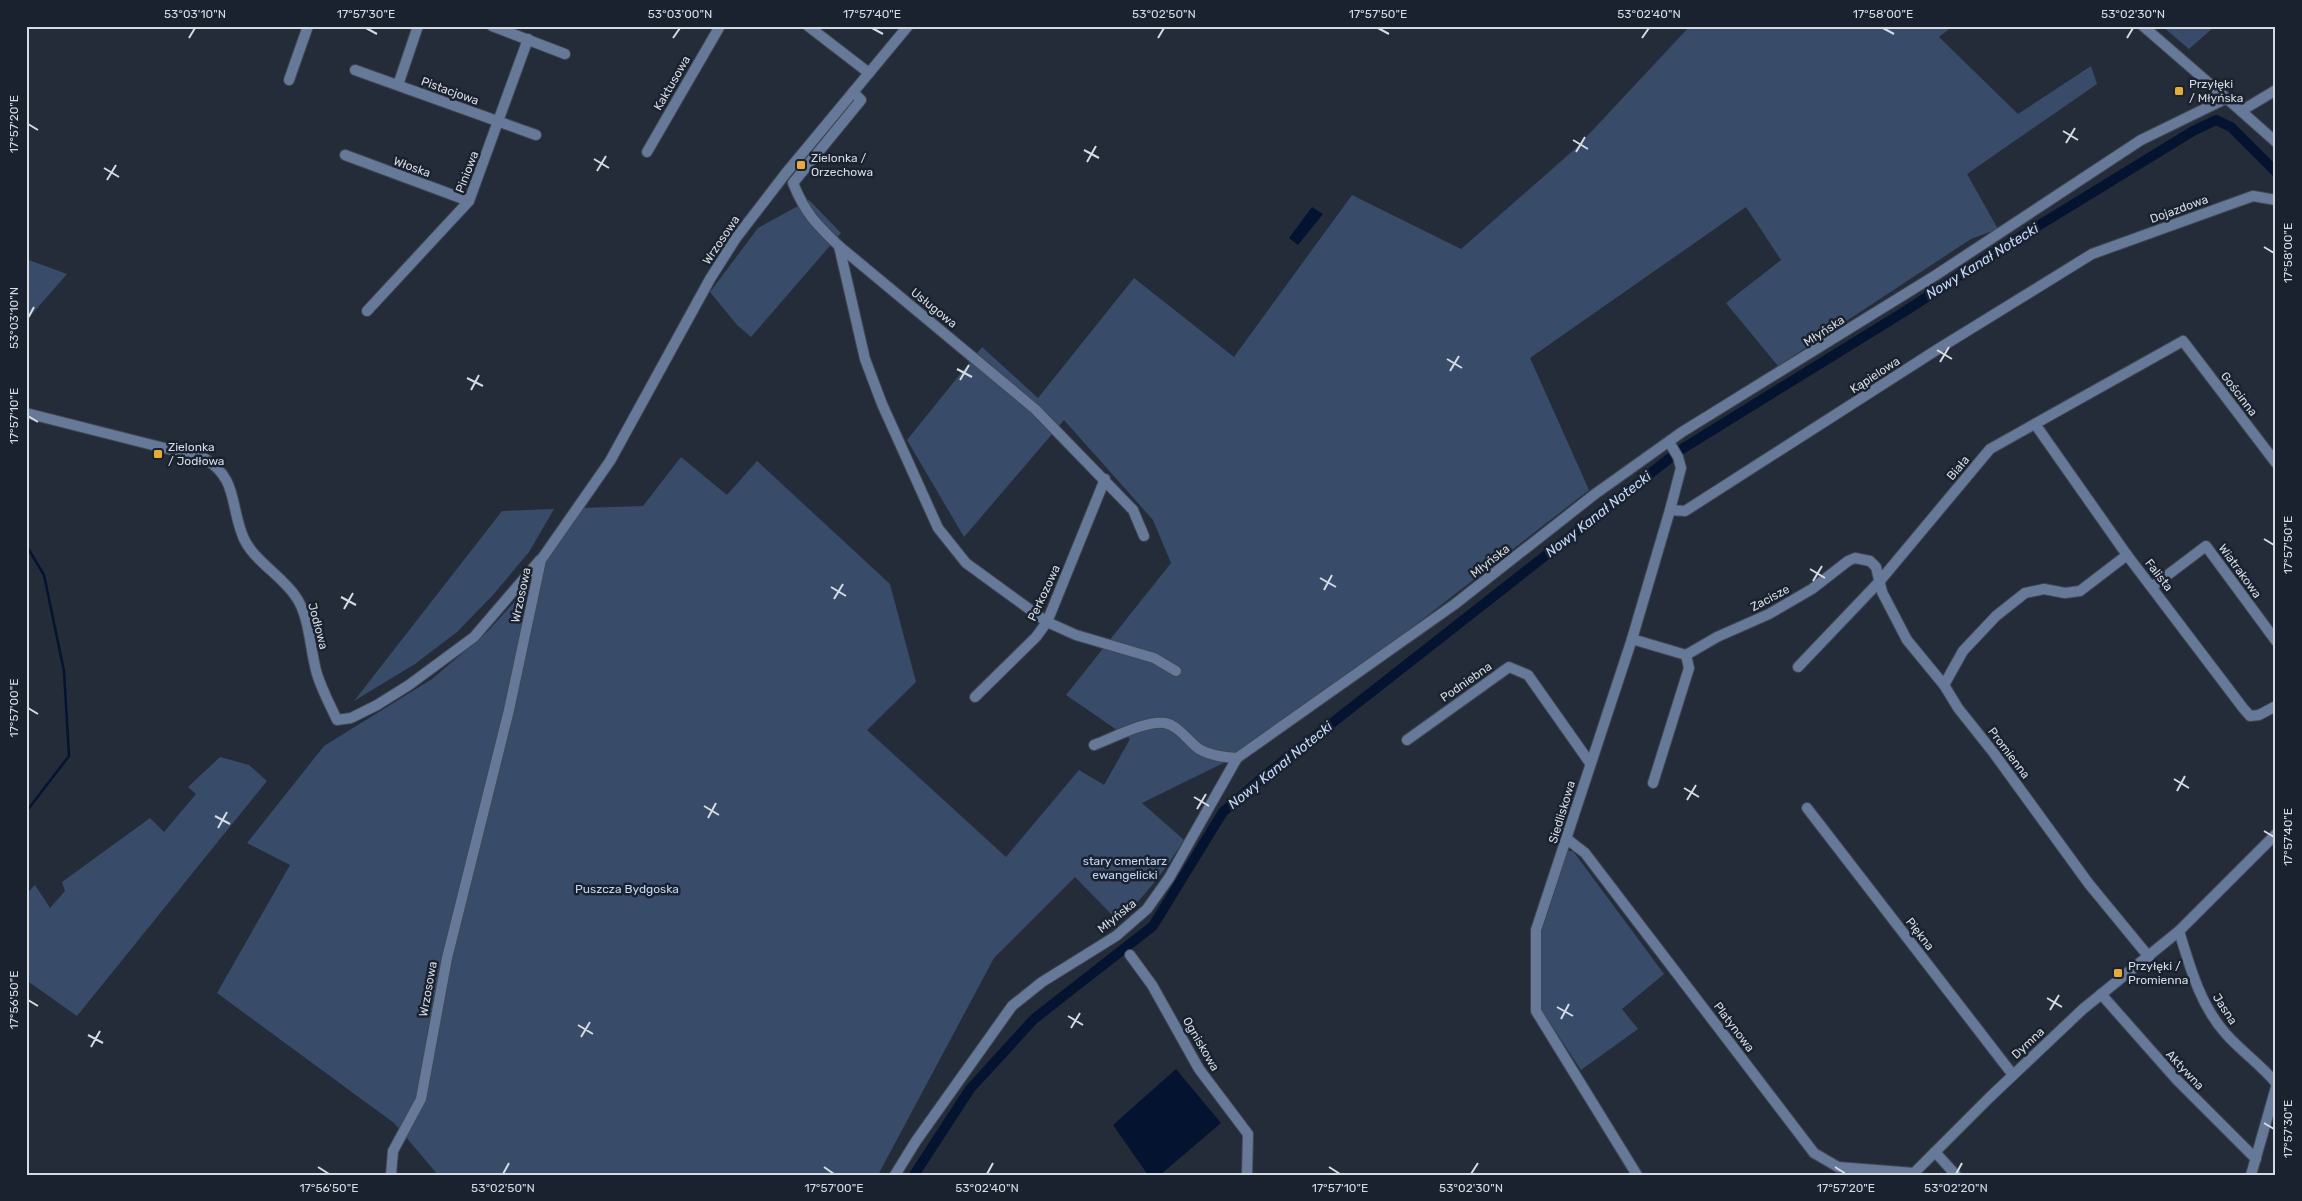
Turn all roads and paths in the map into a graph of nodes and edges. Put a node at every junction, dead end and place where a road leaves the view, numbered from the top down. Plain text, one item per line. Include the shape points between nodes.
1 (308, 26) edge
2 (418, 26) edge
3 (492, 26) edge
4 (720, 26) edge
5 (808, 26) edge
6 (908, 26) edge
7 (2143, 26) edge
8 (528, 39) junction
9 (565, 54) dead end
10 (355, 70) dead end
11 (869, 72) junction
12 (289, 80) dead end
13 (398, 85) junction
14 (2276, 90) edge
15 (852, 92) junction
16 (2225, 99) junction
17 (2241, 111) junction
18 (500, 122) junction
19 (536, 135) dead end
20 (2276, 142) edge
21 (647, 152) dead end
22 (346, 155) dead end
23 (2276, 200) edge
24 (469, 201) junction
25 (839, 246) junction
26 (2092, 254) joint
27 (367, 311) dead end
28 (2183, 341) joint
29 (26, 414) edge
30 (2035, 424) junction
31 (1669, 442) junction
32 (2276, 463) edge
33 (1105, 479) junction
34 (1670, 510) junction
35 (1144, 536) dead end
36 (2127, 555) junction
37 (1863, 558) joint
38 (541, 560) junction
39 (1879, 582) junction
40 (2153, 586) junction
41 (1047, 622) junction
42 (1632, 638) junction
43 (2276, 641) edge
44 (1686, 655) junction
45 (1798, 667) dead end
46 (1176, 671) dead end
47 (1944, 685) junction
48 (975, 697) dead end
49 (2276, 706) edge
50 (1408, 740) dead end
51 (1094, 745) dead end
52 (1237, 758) junction
53 (1590, 762) junction
54 (1653, 783) dead end
55 (1808, 808) dead end
56 (2276, 834) edge
57 (1567, 839) junction
58 (2179, 932) junction
59 (1130, 955) dead end
60 (2149, 957) junction
61 (2101, 994) junction
62 (2013, 1075) junction
63 (2276, 1083) edge
64 (2276, 1087) edge
65 (1935, 1152) junction
66 (2256, 1159) junction
67 (1913, 1174) edge
68 (391, 1175) edge
69 (895, 1175) edge
70 (1247, 1175) edge
71 (1637, 1175) edge
72 (1956, 1175) edge
73 (2251, 1175) edge

1 - 12 street
2 - 13 street
3 - 8 street
4 - 21 street, Kaktusowa
5 - 11 street
6 - 11 street, Wrzosowa
7 - 16 street
8 - 9 street
8 - 18 street, Piniowa
10 - 13 street, Pistacjowa
11 - 15 street, Wrzosowa
13 - 18 street, Pistacjowa
14 - 17 street
15 - 25 street, Usługowa via 861,100 793,183 803,207
15 - 38 street, Wrzosowa via 736,238 610,461
16 - 17 street
16 - 31 street, Młyńska via 2127,148 1936,276
17 - 20 street
18 - 19 street, Pistacjowa
18 - 24 street, Piniowa
22 - 24 street, Włoska
23 - 26 street, Dojazdowa via 2253,196
24 - 27 street, Piniowa
25 - 33 street, Usługowa via 1035,409
25 - 41 street via 865,359 938,528 966,563
26 - 34 street, Kąpielowa via 1685,511
28 - 30 street, Biała
28 - 32 street, Gościnna
29 - 38 street, Jodłowa via 204,458 216,466 225,475 232,492 242,534 260,561 297,598 307,626 317,674 337,720 351,718 394,695 474,637
30 - 36 street, Falista
30 - 39 street, Biała via 1990,449
31 - 34 street, Siedliskowa via 1681,468
31 - 52 street, Młyńska via 1595,494 1456,604
33 - 35 street, Usługowa via 1133,510
33 - 41 street, Perkozowa
34 - 42 street, Siedliskowa
36 - 40 street, Falista
36 - 47 street via 2080,591 2044,589 2025,593 1996,616 1963,651
37 - 39 street, Promienna via 1876,567
37 - 44 street, Zacisze via 1848,561 1812,589 1769,614
38 - 68 street, Wrzosowa via 509,710 447,958 421,1099 393,1151
39 - 45 street, Biała
39 - 47 street, Promienna via 1907,640
40 - 43 street, Wiatrakowa via 2206,546
40 - 49 street, Falista via 2250,716
41 - 46 street via 1076,635 1154,658
41 - 48 street, Perkozowa via 1036,638
42 - 44 street
42 - 53 street, Siedliskowa
44 - 54 street via 1689,668
47 - 60 street, Promienna via 2089,884
50 - 53 street, Podniebna via 1509,667 1528,675
51 - 52 street via 1147,724 1166,724 1200,749 1216,756
52 - 69 street, Młyńska via 1169,878 1147,909 1116,936 1042,982 1012,1006
53 - 57 street, Siedliskowa
55 - 62 street, Piękna
56 - 58 street, Dymna
57 - 67 street, Platynowa via 1585,853 1814,1153 1838,1167
57 - 71 street, Siedliskowa via 1536,930 1536,1011
58 - 60 street, Dymna
58 - 63 street, Jasna via 2192,976 2206,1004 2225,1033
59 - 70 street, Ogniskowa via 1152,985 1199,1069 1248,1134
60 - 61 street, Dymna
61 - 62 street, Dymna
61 - 66 street, Aktywna via 2177,1080
62 - 65 street, Dymna
64 - 66 street
65 - 67 street, Dymna
65 - 72 street
66 - 73 street

